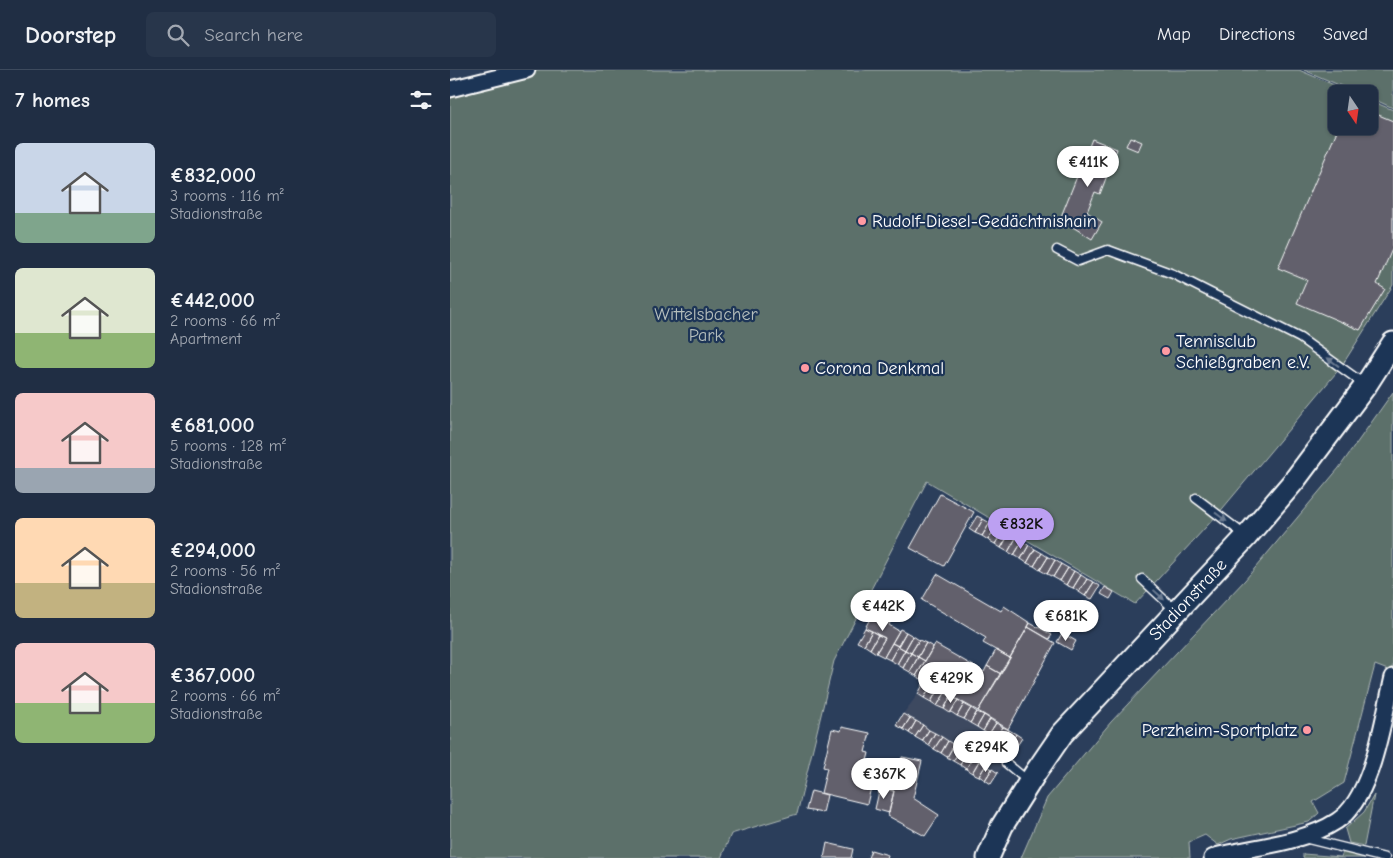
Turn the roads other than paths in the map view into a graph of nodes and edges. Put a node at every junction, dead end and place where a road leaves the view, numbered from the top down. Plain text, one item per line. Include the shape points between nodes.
1 (527, 70) edge
2 (450, 89) edge
3 (1057, 250) dead end
4 (1393, 343) edge
5 (1366, 385) junction
6 (1196, 498) dead end
7 (1247, 536) junction
8 (1142, 579) dead end
9 (1176, 611) junction
10 (1393, 677) edge
11 (1006, 763) dead end
12 (1029, 782) junction
13 (1300, 838) junction
14 (988, 858) edge
15 (1212, 858) edge
16 (1385, 858) edge

1 - 2 street
5 -> 3 lane via 1300,338 1173,274 1108,250 1078,261
4 - 5 street, Stadionstraße
5 - 7 street, Stadionstraße via 1294,481
6 -> 7 lane
7 - 9 street, Stadionstraße
8 -> 9 lane
9 - 12 street, Stadionstraße via 1062,734
10 - 13 street via 1370,773 1362,792 1349,811 1336,822
11 - 12 lane
12 - 14 street, Stadionstraße via 1002,826
13 - 15 street
13 - 16 lane

